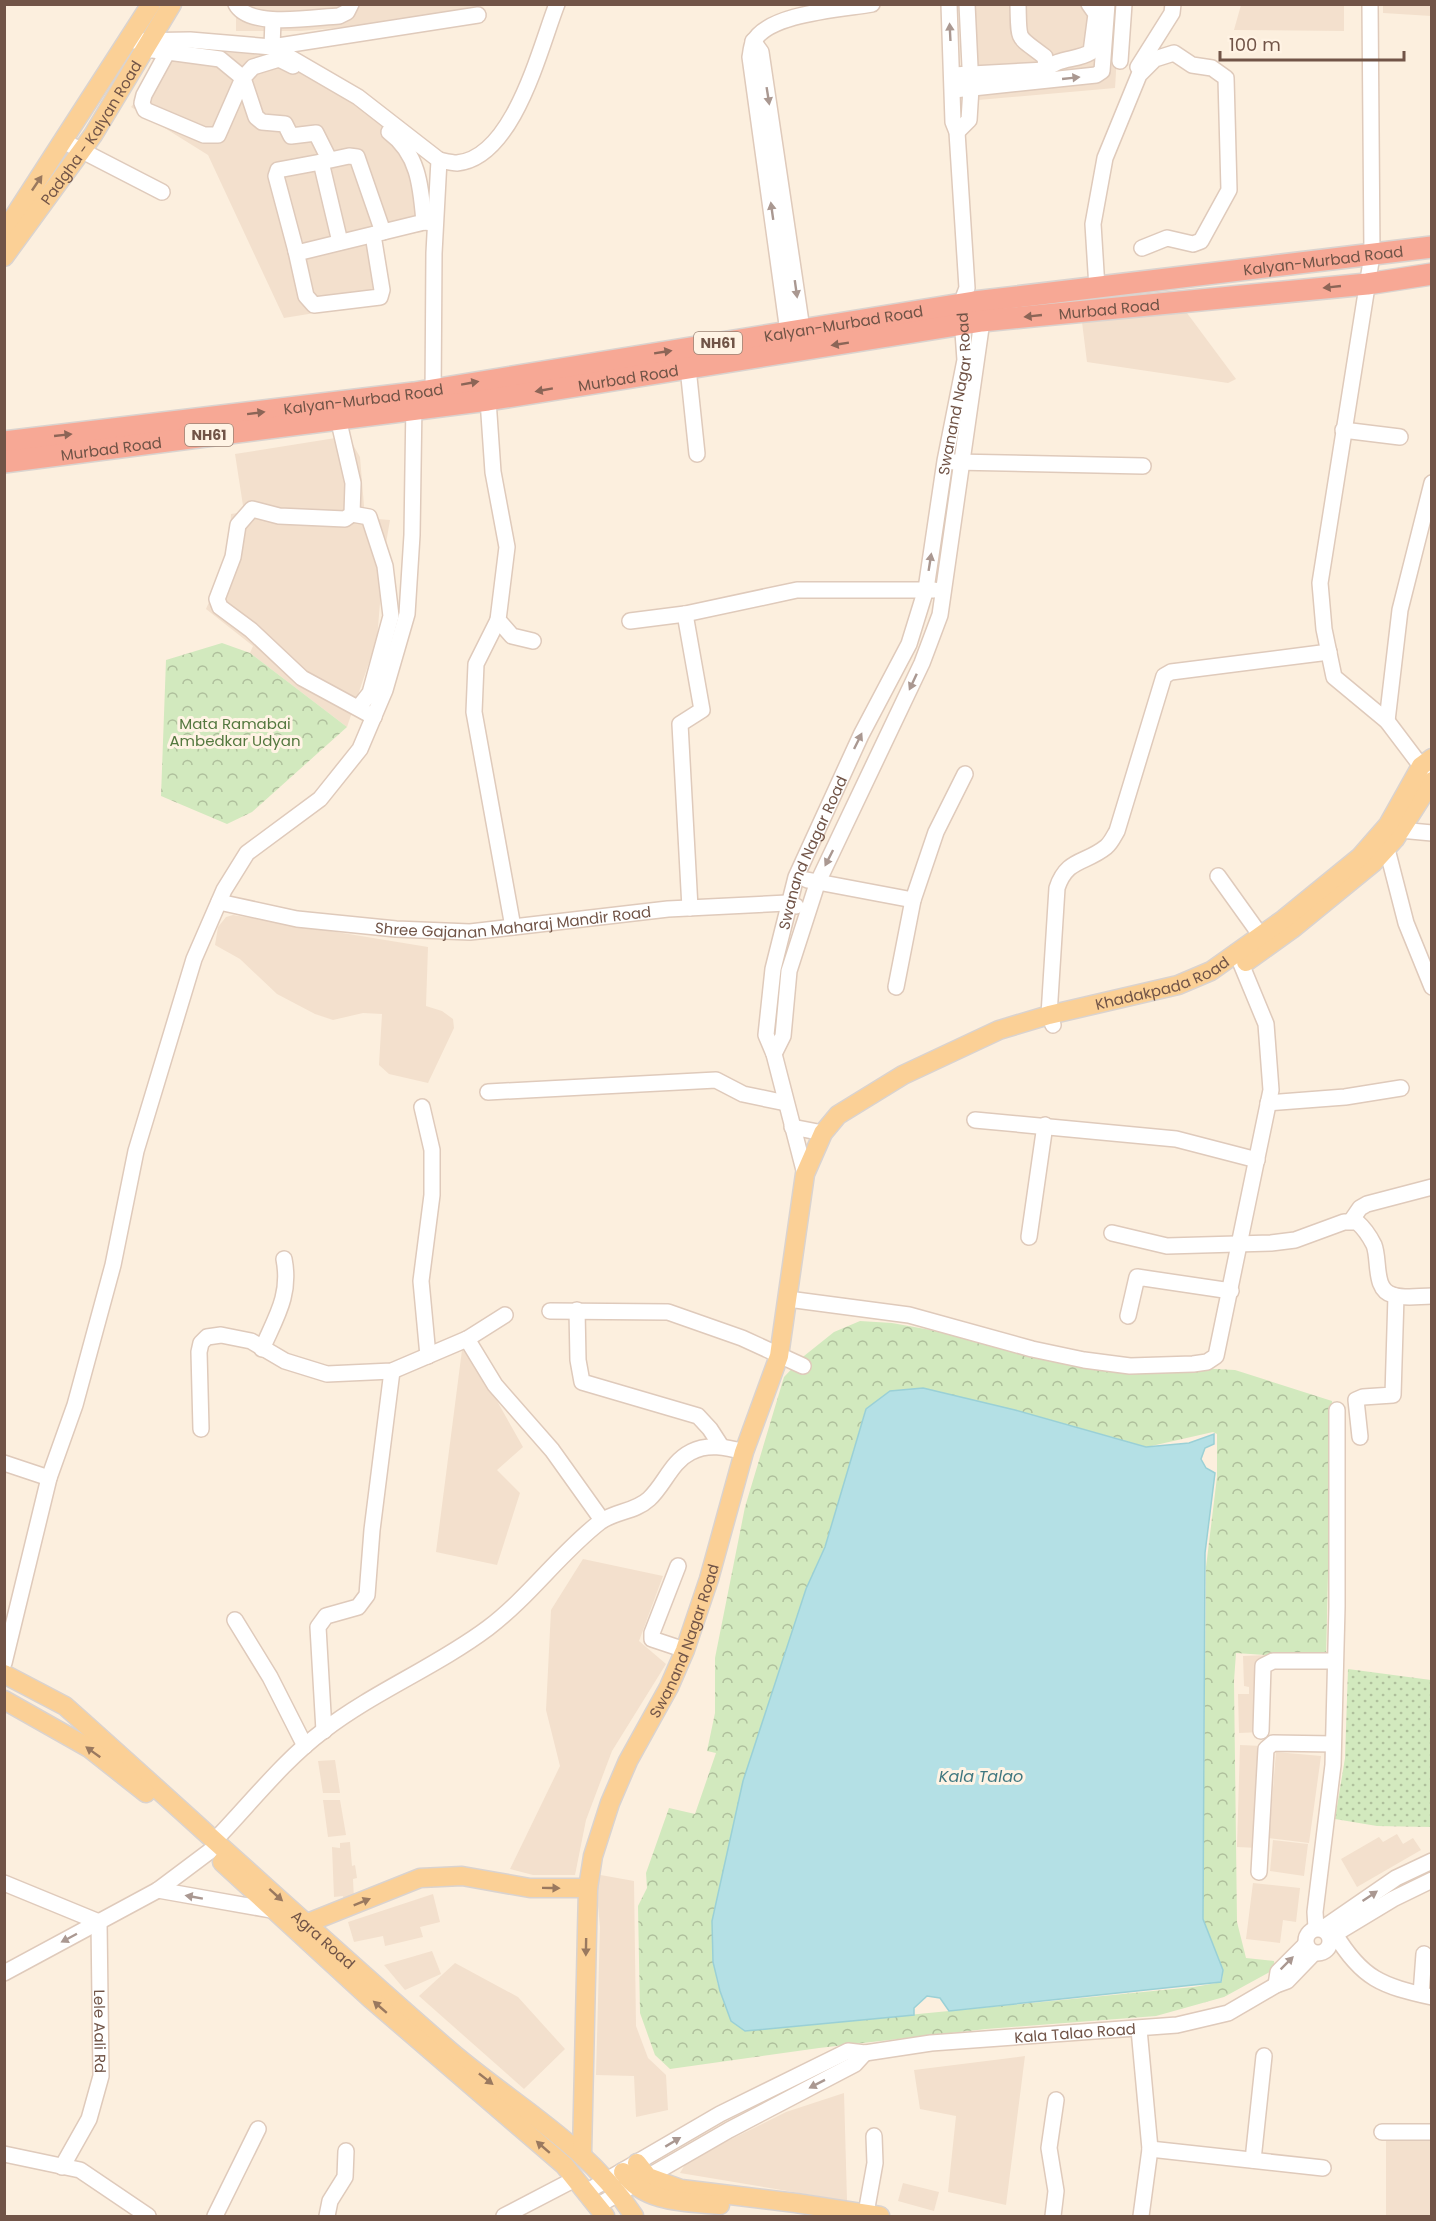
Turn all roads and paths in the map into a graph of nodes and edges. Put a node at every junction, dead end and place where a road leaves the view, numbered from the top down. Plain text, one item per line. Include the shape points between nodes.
1 (152, 4) edge
2 (172, 4) edge
3 (236, 4) edge
4 (351, 4) edge
5 (557, 4) edge
6 (872, 4) edge
7 (949, 4) edge
8 (967, 4) edge
9 (1018, 4) edge
10 (1089, 4) edge
11 (1107, 4) edge
12 (1124, 4) edge
13 (1173, 4) edge
14 (1370, 4) edge
15 (794, 10) edge
16 (478, 15) dead end
17 (273, 20) junction
18 (142, 44) junction
19 (272, 47) junction
20 (168, 51) junction
21 (1120, 60) dead end
22 (1046, 70) junction
23 (243, 78) junction
24 (971, 82) junction
25 (953, 83) junction
26 (1124, 90) dead end
27 (957, 132) junction
28 (72, 147) junction
29 (439, 160) junction
30 (325, 161) junction
31 (162, 192) dead end
32 (25, 215) junction
33 (431, 223) junction
34 (4, 232) edge
35 (378, 233) junction
36 (340, 242) junction
37 (1431, 247) edge
38 (1142, 248) dead end
39 (297, 251) junction
40 (1372, 255) junction
41 (4, 257) edge
42 (1431, 274) edge
43 (1367, 284) junction
44 (1097, 288) junction
45 (970, 308) junction
46 (795, 330) junction
47 (688, 368) junction
48 (611, 370) junction
49 (423, 400) junction
50 (488, 400) junction
51 (338, 418) junction
52 (193, 429) junction
53 (1343, 430) junction
54 (1400, 437) dead end
55 (4, 442) edge
56 (697, 454) dead end
57 (945, 461) junction
58 (4, 462) edge
59 (962, 463) junction
60 (1143, 466) dead end
61 (1431, 483) edge
62 (938, 509) junction
63 (954, 512) junction
64 (352, 514) junction
65 (926, 589) junction
66 (943, 592) junction
67 (685, 614) junction
68 (498, 620) junction
69 (630, 621) dead end
70 (533, 641) dead end
71 (909, 644) junction
72 (927, 651) junction
73 (1329, 652) junction
74 (359, 707) junction
75 (374, 717) junction
76 (1387, 721) junction
77 (1428, 766) edge
78 (965, 774) dead end
79 (1431, 781) edge
80 (1400, 830) junction
81 (1431, 833) edge
82 (1382, 844) junction
83 (1218, 876) dead end
84 (796, 877) junction
85 (817, 884) junction
86 (913, 900) junction
87 (219, 902) junction
88 (787, 903) junction
89 (690, 908) junction
90 (1306, 909) junction
91 (807, 910) junction
92 (513, 927) junction
93 (1261, 936) junction
94 (1431, 947) edge
95 (1416, 948) junction
96 (1240, 960) junction
97 (773, 969) junction
98 (789, 971) junction
99 (896, 987) dead end
100 (1431, 987) edge
101 (770, 1011) junction
102 (786, 1012) junction
103 (1051, 1020) junction
104 (774, 1054) junction
105 (1401, 1088) dead end
106 (488, 1092) dead end
107 (786, 1103) junction
108 (1268, 1103) junction
109 (422, 1107) dead end
110 (975, 1120) dead end
111 (1045, 1125) junction
112 (792, 1128) junction
113 (827, 1128) junction
114 (1257, 1160) junction
115 (805, 1174) junction
116 (1431, 1187) edge
117 (1352, 1221) junction
118 (1112, 1233) dead end
119 (1029, 1237) dead end
120 (1240, 1244) junction
121 (284, 1259) dead end
122 (1231, 1291) junction
123 (1396, 1296) junction
124 (1431, 1296) edge
125 (788, 1299) junction
126 (577, 1310) junction
127 (550, 1311) dead end
128 (505, 1315) dead end
129 (1128, 1316) dead end
130 (467, 1339) junction
131 (262, 1349) junction
132 (428, 1356) junction
133 (779, 1356) junction
134 (803, 1366) dead end
135 (392, 1371) junction
136 (1336, 1410) dead end
137 (201, 1429) dead end
138 (1360, 1437) dead end
139 (721, 1446) junction
140 (744, 1452) junction
141 (4, 1463) edge
142 (49, 1478) junction
143 (602, 1520) junction
144 (678, 1566) dead end
145 (235, 1620) dead end
146 (685, 1650) junction
147 (1335, 1661) junction
148 (4, 1663) edge
149 (4, 1674) edge
150 (4, 1700) edge
151 (324, 1731) junction
152 (1261, 1731) dead end
153 (1280, 1736) dead end
154 (1333, 1740) junction
155 (305, 1746) junction
156 (212, 1845) junction
157 (1430, 1865) edge
158 (1259, 1872) dead end
159 (1431, 1880) edge
160 (4, 1883) edge
161 (588, 1888) junction
162 (158, 1890) junction
163 (271, 1910) junction
164 (99, 1922) junction
165 (300, 1926) junction
166 (1326, 1932) junction
167 (1310, 1948) junction
168 (1424, 1954) dead end
169 (4, 1972) edge
170 (1426, 1995) edge
171 (1139, 2029) junction
172 (866, 2053) junction
173 (1264, 2056) dead end
174 (1056, 2100) dead end
175 (720, 2114) junction
176 (258, 2129) dead end
177 (729, 2130) junction
178 (1382, 2132) dead end
179 (1431, 2132) edge
180 (874, 2136) dead end
181 (1150, 2149) junction
182 (346, 2151) dead end
183 (582, 2153) junction
184 (4, 2154) edge
185 (1253, 2160) junction
186 (62, 2167) junction
187 (1323, 2168) dead end
188 (628, 2179) junction
189 (591, 2198) edge
190 (873, 2215) edge
191 (148, 2217) edge
192 (215, 2217) edge
193 (327, 2217) edge
194 (504, 2217) edge
195 (634, 2217) edge
196 (826, 2217) edge
197 (1053, 2217) edge
198 (1142, 2217) edge

1 - 18 main road
2 - 18 main road
3 - 17 street via 248,15
4 - 17 street via 339,16
5 - 29 street via 540,60 496,143 481,155 458,163
6 - 15 street
25 -> 7 street
8 - 24 street
9 - 22 street via 1019,35 1026,45 1045,57
10 - 22 street via 1096,14 1091,52 1054,62
24 -> 11 street via 1096,75 1102,71
12 - 21 street
13 - 26 street via 1172,13
14 - 40 street
15 - 46 street via 753,41 761,52 768,137
16 - 19 street
17 - 19 street
18 - 19 street via 190,40
18 - 20 street
18 - 28 main road
19 - 29 street via 358,97
20 - 23 street via 220,59
20 - 23 street via 144,95 145,110 204,135 218,135
22 - 24 street
23 - 30 street via 256,117 262,122 285,124 291,135 316,133
23 - 33 street via 253,67 279,59 395,136 421,177
24 - 25 street
24 - 27 street via 969,120
25 - 27 street via 953,122
27 - 45 street
28 - 31 street
28 - 32 main road
29 - 33 street
30 - 35 street via 357,157
30 - 36 street
30 - 39 street via 278,170 276,176
32 - 34 main road
32 - 41 main road, Padgha - Kalyan Road
33 - 35 street
33 - 49 street via 434,264
35 - 36 street
35 - 39 street via 380,297 314,305 306,296
36 - 39 street
37 - 40 highway, Kalyan-Murbad Road / NH61
38 - 44 street via 1167,238 1201,241 1229,190 1226,78 1212,68 1192,65 1174,52 1155,59 1139,75 1105,158 1094,224
40 - 43 street
40 - 44 highway, Kalyan-Murbad Road / NH61
42 - 43 highway, Murbad Road / NH61
43 -> 45 highway, Murbad Road / NH61
43 - 53 street
44 - 45 highway, Kalyan-Murbad Road / NH61
45 - 46 highway, Kalyan-Murbad Road / NH61
45 -> 47 highway, Murbad Road / NH61
45 - 57 street, Swanand Nagar Road via 965,360
45 - 59 street, Swanand Nagar Road
48 -> 46 highway, Kalyan-Murbad Road / NH61
47 - 48 highway, Murbad Road / NH61
47 - 56 street
49 -> 48 highway, Kalyan-Murbad Road / NH61
48 -> 50 highway, Murbad Road / NH61
49 - 50 highway, Murbad Road / NH61
49 - 51 highway, Murbad Road / NH61
52 -> 49 highway, Kalyan-Murbad Road / NH61
49 - 75 street via 407,614
50 - 68 street via 493,472 507,546
51 - 52 highway, Murbad Road / NH61
51 - 64 street via 353,483
55 -> 52 highway, Kalyan-Murbad Road / NH61
52 - 58 highway, Murbad Road / NH61
53 - 54 street
53 - 73 street via 1320,583
57 - 59 street
57 - 62 street, Swanand Nagar Road
59 - 60 street
59 - 63 street, Swanand Nagar Road
61 - 76 street via 1400,610
62 - 63 street
65 -> 62 street, Swanand Nagar Road
63 - 66 street, Swanand Nagar Road
64 - 74 street via 369,517 385,566 391,616 370,693
64 - 74 street via 345,519 279,516 252,509 238,525 233,557 217,599 220,607 302,678
65 - 66 street
65 - 67 street via 797,590
65 - 71 street, Swanand Nagar Road
66 - 72 street, Swanand Nagar Road via 940,615
67 - 69 street
67 - 89 street via 702,710 680,724
68 - 70 street via 512,636
68 - 92 street via 476,664 474,712
71 - 72 street
84 -> 71 street, Swanand Nagar Road via 861,735
72 -> 85 street, Swanand Nagar Road
73 - 76 street via 1334,677
73 - 103 street via 1164,676 1117,831 1107,846 1068,867 1057,888
74 - 75 street
75 - 87 street via 360,749 321,799 247,853
76 - 77 street
77 - 82 main road, Khadakpada Road via 1388,825
78 - 86 street via 936,832
79 - 80 main road, Khadakpada Road
80 - 81 street
80 - 82 main road, Khadakpada Road
82 - 90 main road, Khadakpada Road
82 - 95 street
83 - 93 street
84 - 85 street
84 - 88 street, Swanand Nagar Road
85 - 86 street
85 - 91 street, Swanand Nagar Road
86 - 99 street
87 - 92 street, Shree Gajanan Maharaj Mandir Road via 297,919 396,929 470,932
87 - 142 street via 194,959 136,1150 113,1265 75,1405
88 - 89 street, Shree Gajanan Maharaj Mandir Road
88 - 91 street, Shree Gajanan Maharaj Mandir Road
88 - 97 street, Swanand Nagar Road
89 - 92 street, Shree Gajanan Maharaj Mandir Road
90 - 93 main road, Khadakpada Road
90 - 96 main road, Khadakpada Road
91 - 98 street, Swanand Nagar Road
93 - 96 main road, Khadakpada Road
94 - 95 street
95 - 100 street
96 - 103 main road, Khadakpada Road via 1182,992
96 - 108 street via 1266,1024 1271,1090
97 - 98 street
97 - 101 street, Swanand Nagar Road
98 - 102 street, Swanand Nagar Road
101 - 102 street
101 - 104 street, Swanand Nagar Road via 766,1035
102 - 104 street, Swanand Nagar Road via 783,1036
103 - 113 main road, Khadakpada Road via 1001,1035
104 - 107 street, Swanand Nagar Road
105 - 108 street
106 - 107 street via 716,1080 743,1095
107 - 112 street, Swanand Nagar Road
108 - 114 street
109 - 132 street via 432,1150 432,1195 421,1281
110 - 111 street
111 - 114 street via 1176,1138
111 - 119 street
112 - 113 street
112 - 115 street, Swanand Nagar Road
113 - 115 main road
114 - 120 street
115 - 125 main road, Swanand Nagar Road
116 - 117 street via 1367,1204
117 - 120 street via 1295,1240
117 - 123 street via 1363,1227 1374,1246 1380,1282
118 - 120 street via 1167,1246
120 - 122 street
121 - 131 street via 288,1284 285,1297
122 - 125 street via 1216,1356 1193,1364 1130,1366 1032,1349 909,1315
122 - 129 street via 1137,1277
123 - 124 street
123 - 138 street via 1394,1395 1356,1400
125 - 133 main road, Swanand Nagar Road
126 - 127 street
126 - 133 street via 668,1311
126 - 139 street via 582,1382 698,1416
128 - 130 street
130 - 132 street
130 - 143 street via 495,1385 552,1450
131 - 135 street via 327,1374
131 - 137 street via 251,1341 221,1335 207,1337 201,1343
132 - 135 street
133 - 134 street
133 - 140 main road, Swanand Nagar Road
135 - 151 street via 367,1595 358,1607 327,1616 318,1627
136 - 147 street
139 - 140 street
139 - 143 street via 692,1451 677,1461 648,1500
140 - 146 main road, Swanand Nagar Road
141 - 142 street
142 - 148 street
143 - 151 street via 490,1627 444,1658 396,1682
144 - 146 street via 652,1639
145 - 155 street
146 - 161 main road, Swanand Nagar Road via 610,1803 593,1856
147 - 152 street via 1273,1661 1263,1666
147 - 154 street
149 - 156 main road, Agra Road via 65,1706
156 -> 150 main road, Agra Road via 89,1748
151 - 155 street
153 - 154 street
154 - 158 street via 1273,1743 1266,1749
154 - 166 street via 1314,1912
155 - 156 street
156 - 162 street
156 - 163 main road, Agra Road
156 -> 165 main road, Agra Road
166 -> 157 street via 1396,1878
159 - 166 street
160 - 164 street
165 -> 161 main road via 420,1878 462,1876 530,1888
161 -> 183 main road, Swanand Nagar Road
163 -> 162 street
162 - 164 street
163 - 165 main road, Agra Road
164 -> 169 street
164 - 186 street, Lele Aali Rd via 101,2076 89,2119
165 -> 183 main road, Agra Road via 452,2053
189 -> 165 main road, Agra Road via 564,2164
166 - 167 street via 1307,1934
166 - 167 street via 1328,1948
166 - 170 street via 1372,1978
167 - 171 street, Kala Talao Road via 1287,1981 1228,2013
168 - 170 street
171 - 172 street, Kala Talao Road via 931,2043
171 - 181 street
172 - 175 street, Kala Talao Road via 848,2051
172 -> 177 street, Kala Talao Road via 855,2064
173 - 185 street
174 - 197 street via 1049,2148 1056,2191
175 - 177 street
188 -> 175 street, Kala Talao Road
176 - 192 street
177 - 188 street, Kala Talao Road
178 - 179 street
180 - 190 street
181 - 185 street
181 - 198 street
182 - 193 street via 345,2176 330,2201
183 - 188 main road, Agra Road
184 - 186 street
185 - 187 street
186 - 191 street via 80,2170
188 - 189 street, Kala Talao Road
188 - 190 main road
188 - 195 main road, Agra Road
188 - 196 main road via 667,2201
189 - 194 street, Kala Talao Road

